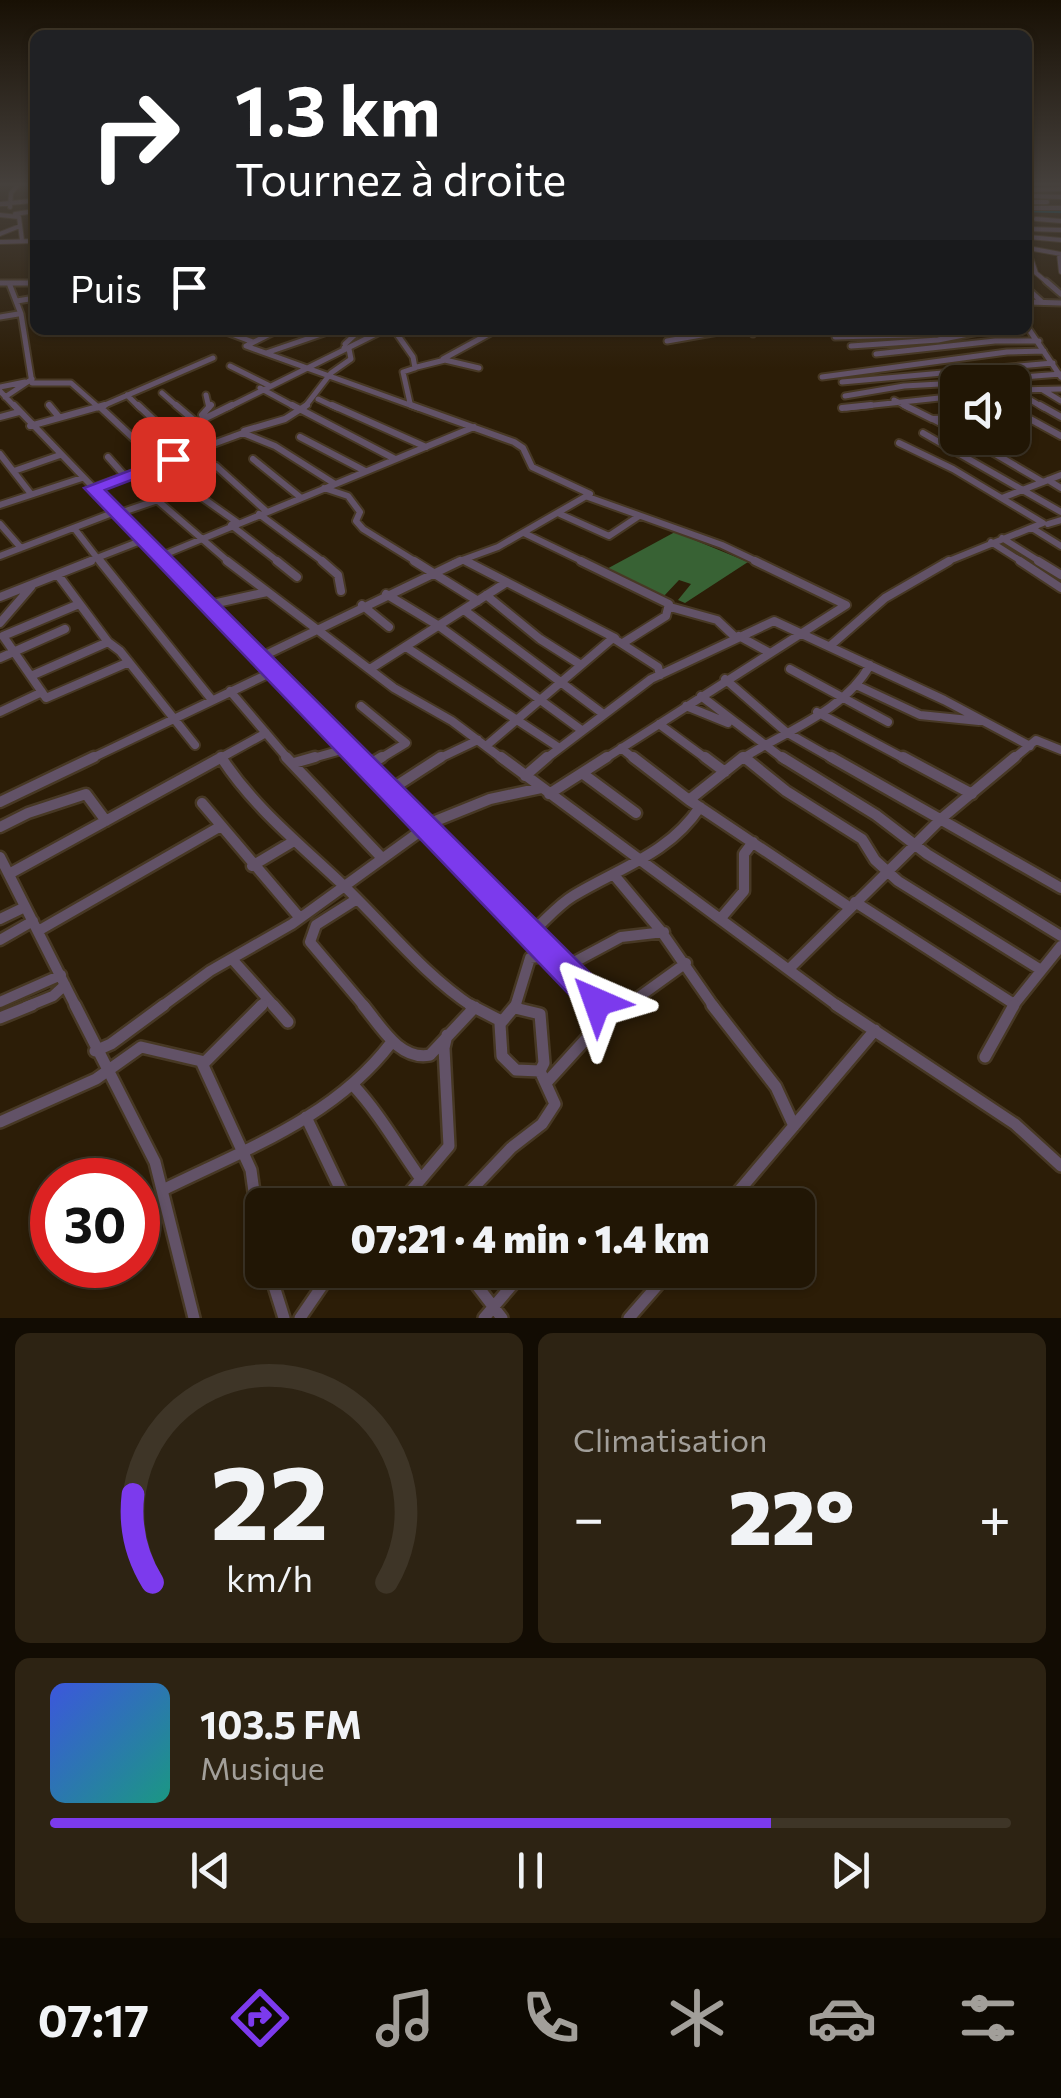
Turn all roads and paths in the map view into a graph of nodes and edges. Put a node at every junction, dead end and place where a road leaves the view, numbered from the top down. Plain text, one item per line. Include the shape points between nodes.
1 (1032, 250) edge
2 (1060, 254) edge
3 (1032, 263) edge
4 (1061, 272) edge
5 (0, 282) edge
6 (9, 283) junction
7 (30, 283) edge
8 (1032, 293) edge
9 (1061, 294) edge
10 (30, 299) edge
11 (16, 301) junction
12 (1032, 302) edge
13 (1042, 302) junction
14 (1061, 304) edge
15 (18, 312) junction
16 (0, 314) edge
17 (30, 320) edge
18 (22, 322) junction
19 (1032, 333) edge
20 (234, 335) edge
21 (318, 335) edge
22 (356, 335) edge
23 (372, 335) edge
24 (398, 335) edge
25 (487, 335) edge
26 (702, 335) edge
27 (853, 335) edge
28 (964, 335) edge
29 (265, 336) edge
30 (835, 337) dead end
31 (668, 341) dead end
32 (1039, 341) junction
33 (253, 342) junction
34 (347, 345) junction
35 (851, 346) dead end
36 (928, 350) junction
37 (1044, 351) junction
38 (264, 353) junction
39 (876, 354) dead end
40 (212, 358) dead end
41 (442, 360) junction
42 (941, 363) junction
43 (1053, 363) junction
44 (944, 365) edge
45 (1030, 365) edge
46 (230, 366) dead end
47 (306, 368) junction
48 (416, 368) junction
49 (479, 368) dead end
50 (940, 374) edge
51 (1060, 375) edge
52 (329, 376) junction
53 (1030, 376) edge
54 (822, 377) dead end
55 (30, 381) junction
56 (842, 382) dead end
57 (940, 384) edge
58 (264, 387) junction
59 (1061, 389) edge
60 (1030, 390) edge
61 (1043, 390) junction
62 (2, 392) edge
63 (162, 393) dead end
64 (127, 395) junction
65 (206, 395) dead end
66 (845, 396) dead end
67 (940, 397) edge
68 (318, 399) dead end
69 (1030, 399) edge
70 (894, 400) junction
71 (1061, 401) edge
72 (49, 404) dead end
73 (99, 407) junction
74 (415, 407) junction
75 (842, 408) dead end
76 (302, 409) junction
77 (18, 412) junction
78 (0, 416) edge
79 (59, 418) junction
80 (1061, 418) edge
81 (932, 419) junction
82 (940, 419) edge
83 (1030, 419) edge
84 (196, 422) junction
85 (940, 423) edge
86 (30, 426) junction
87 (474, 427) junction
88 (924, 433) dead end
89 (234, 434) junction
90 (170, 435) junction
91 (1061, 436) edge
92 (300, 437) dead end
93 (899, 443) dead end
94 (426, 447) junction
95 (145, 448) junction
96 (0, 454) edge
97 (60, 455) junction
98 (998, 455) edge
99 (108, 456) dead end
100 (395, 458) junction
101 (253, 459) dead end
102 (160, 463) junction
103 (365, 471) junction
104 (14, 472) junction
105 (125, 476) junction
106 (1060, 476) edge
107 (82, 478) junction
108 (1045, 481) junction
109 (196, 482) dead end
110 (335, 484) junction
111 (93, 488) junction
112 (324, 488) junction
113 (1061, 488) edge
114 (1024, 490) junction
115 (31, 494) junction
116 (300, 496) junction
117 (588, 497) junction
118 (1002, 498) junction
119 (158, 500) junction
120 (0, 505) edge
121 (262, 512) junction
122 (1061, 512) edge
123 (116, 513) junction
124 (560, 514) junction
125 (640, 516) junction
126 (1061, 520) edge
127 (0, 524) edge
128 (235, 524) junction
129 (1048, 524) dead end
130 (74, 528) junction
131 (1032, 528) junction
132 (524, 533) junction
133 (198, 538) junction
134 (1002, 538) junction
135 (143, 540) junction
136 (991, 542) junction
137 (1061, 546) edge
138 (21, 548) junction
139 (0, 556) edge
140 (161, 556) junction
141 (97, 558) junction
142 (464, 560) junction
143 (433, 571) junction
144 (58, 574) junction
145 (1061, 575) edge
146 (298, 576) dead end
147 (34, 584) junction
148 (504, 584) junction
149 (1061, 588) edge
150 (341, 591) dead end
151 (268, 592) junction
152 (386, 594) junction
153 (0, 597) edge
154 (482, 598) junction
155 (80, 604) junction
156 (362, 605) junction
157 (208, 606) junction
158 (670, 607) junction
159 (464, 610) junction
160 (0, 623) edge
161 (439, 626) junction
162 (389, 627) dead end
163 (316, 628) junction
164 (65, 629) dead end
165 (1, 634) edge
166 (804, 634) junction
167 (737, 636) junction
168 (619, 640) junction
169 (108, 642) junction
170 (830, 646) junction
171 (406, 647) junction
172 (10, 652) junction
173 (770, 653) junction
174 (0, 658) edge
175 (129, 662) junction
176 (870, 664) junction
177 (581, 665) junction
178 (264, 666) junction
179 (790, 669) dead end
180 (370, 670) junction
181 (660, 675) junction
182 (31, 676) junction
183 (725, 680) junction
184 (562, 682) junction
185 (856, 685) junction
186 (230, 690) junction
187 (42, 692) junction
188 (700, 696) junction
189 (838, 698) junction
190 (212, 700) junction
191 (541, 700) junction
192 (361, 706) dead end
193 (686, 706) junction
194 (0, 712) edge
195 (817, 712) junction
196 (602, 713) junction
197 (170, 718) junction
198 (519, 720) junction
199 (888, 722) dead end
200 (658, 724) junction
201 (993, 726) junction
202 (580, 728) junction
203 (739, 728) junction
204 (266, 732) junction
205 (786, 732) junction
206 (482, 743) junction
207 (196, 745) dead end
208 (766, 746) junction
209 (1030, 746) junction
210 (558, 747) junction
211 (621, 748) junction
212 (346, 749) junction
213 (1061, 750) edge
214 (221, 757) junction
215 (744, 757) junction
216 (294, 763) junction
217 (367, 766) junction
218 (724, 772) junction
219 (582, 773) junction
220 (525, 776) junction
221 (390, 790) junction
222 (545, 791) junction
223 (972, 794) junction
224 (690, 800) junction
225 (0, 802) edge
226 (202, 802) dead end
227 (700, 806) junction
228 (636, 813) dead end
229 (942, 818) junction
230 (106, 821) junction
231 (220, 826) junction
232 (426, 827) junction
233 (0, 828) edge
234 (294, 842) junction
235 (753, 842) junction
236 (915, 845) junction
237 (381, 857) junction
238 (641, 860) junction
239 (3, 864) edge
240 (252, 866) junction
241 (887, 872) junction
242 (614, 875) junction
243 (344, 886) junction
244 (1061, 888) edge
245 (356, 899) junction
246 (852, 904) junction
247 (25, 907) junction
248 (300, 918) junction
249 (721, 918) junction
250 (0, 919) edge
251 (36, 926) junction
252 (532, 932) junction
253 (664, 932) junction
254 (1061, 936) edge
255 (0, 940) edge
256 (1061, 946) edge
257 (553, 954) junction
258 (232, 959) junction
259 (686, 963) junction
260 (565, 967) junction
261 (789, 969) junction
262 (1041, 970) junction
263 (63, 980) junction
264 (268, 999) junction
265 (0, 1002) edge
266 (470, 1004) junction
267 (1014, 1004) junction
268 (515, 1008) junction
269 (606, 1017) junction
270 (0, 1018) edge
271 (502, 1021) junction
272 (288, 1022) dead end
273 (451, 1029) junction
274 (875, 1030) junction
275 (391, 1043) junction
276 (96, 1050) junction
277 (985, 1057) dead end
278 (204, 1063) junction
279 (107, 1069) junction
280 (543, 1077) junction
281 (353, 1085) junction
282 (306, 1117) junction
283 (0, 1122) edge
284 (794, 1126) junction
285 (244, 1148) junction
286 (1061, 1166) edge
287 (421, 1179) junction
288 (253, 1188) edge
289 (340, 1188) edge
290 (416, 1188) edge
291 (473, 1188) edge
292 (741, 1188) edge
293 (164, 1189) junction
294 (275, 1288) edge
295 (321, 1288) edge
296 (476, 1288) edge
297 (512, 1288) edge
298 (655, 1288) edge
299 (493, 1315) edge
300 (194, 1318) edge
301 (284, 1318) edge
302 (300, 1318) edge
303 (629, 1318) edge

1 - 2 street
2 - 4 street
3 - 9 street
5 - 6 street
6 - 7 street
6 - 11 street
8 - 13 street
10 - 11 street
11 - 15 street
12 - 13 street
13 - 14 street
15 - 16 street
15 - 18 street
17 - 18 street
18 - 55 street
19 - 32 street
20 - 33 street
21 - 38 street
22 - 34 street
23 - 34 street
24 - 48 street
25 - 41 street
26 - 31 street
27 - 30 street
28 - 35 street
29 - 33 street
32 - 36 street
32 - 37 street
33 - 38 street via 246,346
34 - 47 street
34 - 52 street via 351,360
36 - 39 street
36 - 42 street
37 - 42 street
37 - 43 street
38 - 47 street
40 - 64 street
41 - 48 street
41 - 49 street
42 - 44 street
42 - 54 street
43 - 45 street
43 - 51 street
46 - 58 street
47 - 52 street
47 - 58 street
48 - 74 street via 404,372
50 - 56 street
51 - 53 street
52 - 74 street
52 - 76 street
55 - 62 street
55 - 73 street via 71,383
57 - 66 street
58 - 76 street
58 - 84 street
59 - 61 street
60 - 61 street
61 - 71 street
62 - 77 street
63 - 84 street
64 - 73 street
64 - 90 street
65 - 84 street via 211,406
67 - 70 street
68 - 94 street
69 - 80 street
70 - 75 street
70 - 81 street
72 - 79 street
73 - 79 street
73 - 95 street
74 - 87 street
76 - 89 street
76 - 100 street
77 - 78 street
77 - 86 street
79 - 86 street
81 - 82 street
81 - 85 street
83 - 91 street
84 - 90 street
86 - 97 street
87 - 94 street
87 - 117 street via 518,444 532,467
88 - 114 street
89 - 102 street
89 - 110 street via 259,435
90 - 95 street
92 - 103 street
93 - 118 street
94 - 100 street
95 - 102 street
96 - 104 street
97 - 104 street
97 - 107 street
98 - 108 street
99 - 105 street
100 - 103 street
101 - 116 street
102 - 105 street
103 - 110 street
104 - 115 street
105 - 111 street
106 - 108 street
107 - 111 street
107 - 115 street
108 - 113 street
108 - 114 street
109 - 121 street via 216,466
110 - 112 street
111 - 123 street
112 - 116 street
112 - 143 street via 348,496 360,512 358,525
114 - 118 street
114 - 122 street
115 - 120 street
116 - 121 street
117 - 124 street
117 - 125 street
118 - 131 street via 1043,522
119 - 123 street
119 - 128 street via 190,489
119 - 133 street
121 - 128 street
121 - 150 street via 327,565
123 - 130 street
123 - 135 street
124 - 125 street via 609,536
124 - 132 street
125 - 166 street via 844,602
126 - 129 street
127 - 138 street
128 - 133 street
128 - 146 street
130 - 138 street
130 - 141 street
131 - 134 street
131 - 137 street
132 - 142 street
132 - 158 street
133 - 140 street
133 - 151 street
134 - 136 street
134 - 145 street
135 - 140 street
135 - 141 street
136 - 149 street
136 - 170 street via 878,600
138 - 139 street
140 - 157 street
141 - 144 street
141 - 190 street
142 - 143 street
142 - 148 street
143 - 152 street
143 - 154 street
144 - 147 street
144 - 155 street
147 - 153 street
147 - 160 street
148 - 154 street
148 - 168 street
151 - 157 street
151 - 163 street
152 - 156 street
152 - 161 street
154 - 159 street
154 - 177 street
155 - 165 street
155 - 169 street
156 - 162 street
156 - 163 street
157 - 178 street
158 - 167 street via 717,620
158 - 168 street via 666,616
159 - 161 street
159 - 184 street
161 - 171 street
161 - 191 street
163 - 178 street
163 - 180 street
164 - 172 street
165 - 172 street
166 - 167 street via 774,621
166 - 170 street
166 - 173 street
167 - 173 street
167 - 181 street
168 - 177 street
168 - 181 street
169 - 175 street
169 - 182 street
170 - 176 street
171 - 180 street
171 - 198 street
172 - 174 street
172 - 182 street
173 - 183 street
175 - 187 street via 51,699
175 - 197 street
176 - 185 street
176 - 201 street
177 - 184 street
178 - 186 street
178 - 212 street
179 - 189 street
180 - 206 street
181 - 196 street
182 - 187 street
183 - 188 street
183 - 205 street
184 - 191 street
184 - 196 street
185 - 189 street
185 - 201 street via 920,715
186 - 190 street
186 - 204 street
187 - 194 street
188 - 193 street
188 - 203 street
189 - 195 street
189 - 199 street
190 - 197 street
191 - 198 street
191 - 202 street
192 - 217 street via 406,743
193 - 200 street
193 - 203 street
195 - 205 street
195 - 223 street
196 - 202 street
197 - 207 street
197 - 225 street
198 - 206 street
198 - 210 street
200 - 211 street
200 - 218 street
201 - 209 street
202 - 210 street
203 - 208 street
204 - 214 street
204 - 216 street
205 - 208 street
205 - 229 street
206 - 220 street
206 - 221 street via 438,758
208 - 215 street
208 - 236 street
209 - 213 street via 1040,739
209 - 223 street
210 - 220 street
211 - 219 street
211 - 224 street
212 - 216 street
212 - 217 street
214 - 230 street
214 - 234 street
215 - 218 street
215 - 241 street via 862,839
216 - 237 street
217 - 221 street
218 - 224 street
219 - 222 street
219 - 228 street
220 - 222 street
221 - 232 street
222 - 232 street via 490,799
222 - 238 street
223 - 229 street
224 - 227 street
226 - 231 street
227 - 235 street
227 - 238 street
229 - 236 street
229 - 244 street
230 - 233 street via 84,794
230 - 239 street
231 - 240 street
231 - 251 street
232 - 237 street
232 - 252 street
234 - 240 street
234 - 243 street
235 - 246 street
235 - 249 street via 744,854 748,878 742,900
236 - 241 street
236 - 254 street
237 - 243 street
238 - 242 street
238 - 249 street
239 - 247 street
240 - 248 street
241 - 246 street
241 - 262 street
242 - 252 street via 568,899
242 - 253 street
243 - 245 street
243 - 248 street
245 - 266 street
245 - 275 street via 316,925 310,942
246 - 261 street
246 - 267 street
247 - 250 street
247 - 251 street
248 - 258 street
249 - 261 street
251 - 255 street
251 - 263 street
252 - 257 street
253 - 259 street
253 - 260 street via 642,930 608,940
256 - 262 street
257 - 260 street
257 - 268 street via 530,958
258 - 264 street
258 - 276 street
259 - 269 street
259 - 284 street via 786,1103
260 - 269 street
261 - 274 street
262 - 267 street
263 - 265 street
263 - 270 street via 53,996
263 - 276 street
264 - 272 street
264 - 278 street
266 - 271 street
266 - 273 street
267 - 277 street
268 - 271 street
268 - 280 street via 540,1014
269 - 280 street via 560,1072
271 - 280 street via 503,1064
273 - 275 street via 427,1056
273 - 287 street via 444,1048 450,1141
274 - 284 street
274 - 286 street via 1014,1124
275 - 281 street
276 - 279 street
278 - 279 street via 144,1046
278 - 285 street
279 - 283 street via 81,1088
279 - 293 street
280 - 291 street via 554,1104 542,1124
281 - 282 street
281 - 287 street
282 - 285 street
282 - 289 street
284 - 292 street
285 - 288 street
285 - 293 street
287 - 290 street
293 - 300 street
294 - 301 street
295 - 302 street
296 - 299 street
297 - 299 street
298 - 303 street

